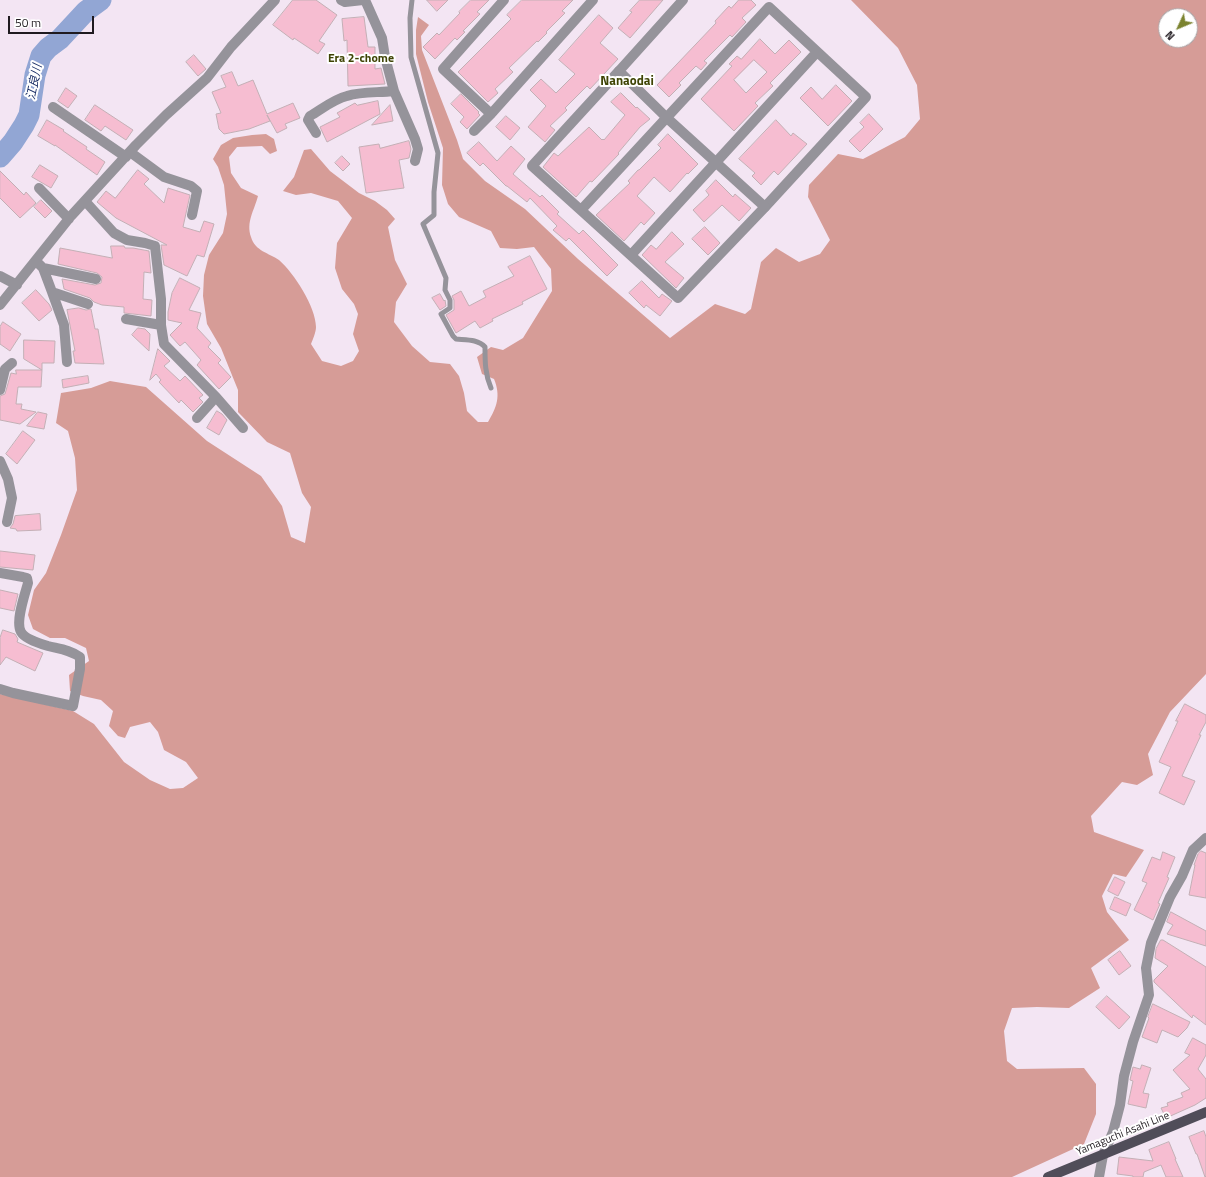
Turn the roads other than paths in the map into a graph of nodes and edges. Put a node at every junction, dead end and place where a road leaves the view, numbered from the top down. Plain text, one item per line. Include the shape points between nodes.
1 (275, 0) edge
2 (341, 0) edge
3 (364, 0) edge
4 (412, 0) edge
5 (504, 0) edge
6 (593, 0) edge
7 (683, 0) edge
8 (816, 52) junction
9 (619, 70) junction
10 (394, 90) junction
11 (53, 107) dead end
12 (491, 114) junction
13 (667, 118) junction
14 (474, 131) dead end
15 (316, 133) dead end
16 (128, 154) junction
17 (415, 161) dead end
18 (716, 162) junction
19 (39, 188) dead end
20 (85, 201) junction
21 (765, 207) junction
22 (582, 209) junction
23 (192, 215) dead end
24 (69, 219) junction
25 (631, 255) junction
26 (39, 265) junction
27 (0, 276) edge
28 (96, 279) dead end
29 (17, 285) junction
30 (52, 292) junction
31 (88, 304) dead end
32 (0, 305) edge
33 (126, 319) dead end
34 (161, 325) junction
35 (67, 362) dead end
36 (12, 363) dead end
37 (491, 388) dead end
38 (0, 390) edge
39 (216, 397) junction
40 (197, 418) dead end
41 (243, 428) dead end
42 (0, 461) edge
43 (7, 522) dead end
44 (0, 573) edge
45 (0, 688) edge
46 (1206, 838) edge
47 (1206, 1112) edge
48 (1104, 1155) junction
49 (1048, 1177) edge
50 (1099, 1177) edge

1 - 16 street via 231,47 207,78
2 - 3 street
3 - 10 street via 382,38
4 - 37 lane via 411,56 438,153 434,215 423,224 446,278 445,290 450,300 450,308 441,314 456,339 478,341 485,347 486,378
5 - 12 street via 443,69
6 - 12 street
7 - 9 street
8 - 13 street via 769,7
8 - 18 street
8 - 21 street via 866,97
9 - 13 street
9 - 22 street via 532,166
10 - 15 street via 345,96 310,116 308,120
10 - 17 street via 418,149
11 - 16 street
12 - 14 street
13 - 18 street
13 - 22 street
16 - 20 street
16 - 23 street via 164,177 191,186 197,191
18 - 21 street
18 - 25 street
19 - 24 street
20 - 24 street
20 - 34 street via 114,233 127,240 155,246
21 - 25 street via 678,298
22 - 25 street
24 - 26 street
26 - 28 street
26 - 29 street
26 - 30 street
27 - 29 street
29 - 32 street
30 - 31 street
30 - 35 street via 64,325
33 - 34 street
34 - 39 street via 164,344
36 - 38 street via 5,370
39 - 40 street
39 - 41 street
42 - 43 street via 8,479 12,498
44 - 45 street via 27,578 20,614 20,630 24,635 43,645 72,651 80,657 80,663 73,706
46 - 48 street via 1193,850 1151,943 1146,968 1149,995 1133,1042 1120,1105
47 - 48 main road, Yamaguchi Asahi Line
48 - 49 main road, Yamaguchi Asahi Line
48 - 50 street

